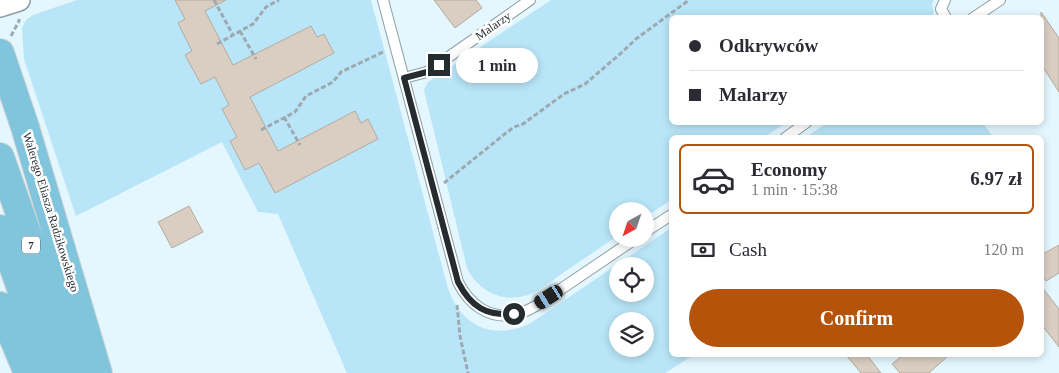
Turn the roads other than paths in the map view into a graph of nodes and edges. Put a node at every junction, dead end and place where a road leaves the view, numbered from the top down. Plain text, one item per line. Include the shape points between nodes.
1 (383, 0) edge
2 (530, 0) edge
3 (945, 0) edge
4 (1000, 0) edge
5 (0, 6) edge
6 (18, 9) edge
7 (944, 15) edge
8 (978, 15) edge
9 (5, 45) edge
10 (404, 78) junction
11 (803, 125) edge
12 (789, 135) edge
13 (0, 157) edge
14 (669, 215) edge
15 (654, 226) edge
16 (0, 229) edge
17 (622, 248) edge
18 (0, 306) edge
19 (51, 337) junction
20 (28, 373) edge
21 (51, 373) edge
22 (76, 373) edge
23 (98, 373) edge

1 - 10 lane
2 - 10 lane, Malarzy via 427,72
3 - 7 lane via 941,9
4 - 8 lane
5 - 6 street
9 - 23 main road, Walerego Eliasza Radzikowskiego via 25,127
10 - 17 lane via 458,282 464,295 479,309 502,315 523,312
11 - 12 lane
13 - 19 main road, 7
14 - 15 lane
16 - 19 main road, 7
18 - 20 main road
19 - 21 main road, 7
19 - 22 main road, 7

